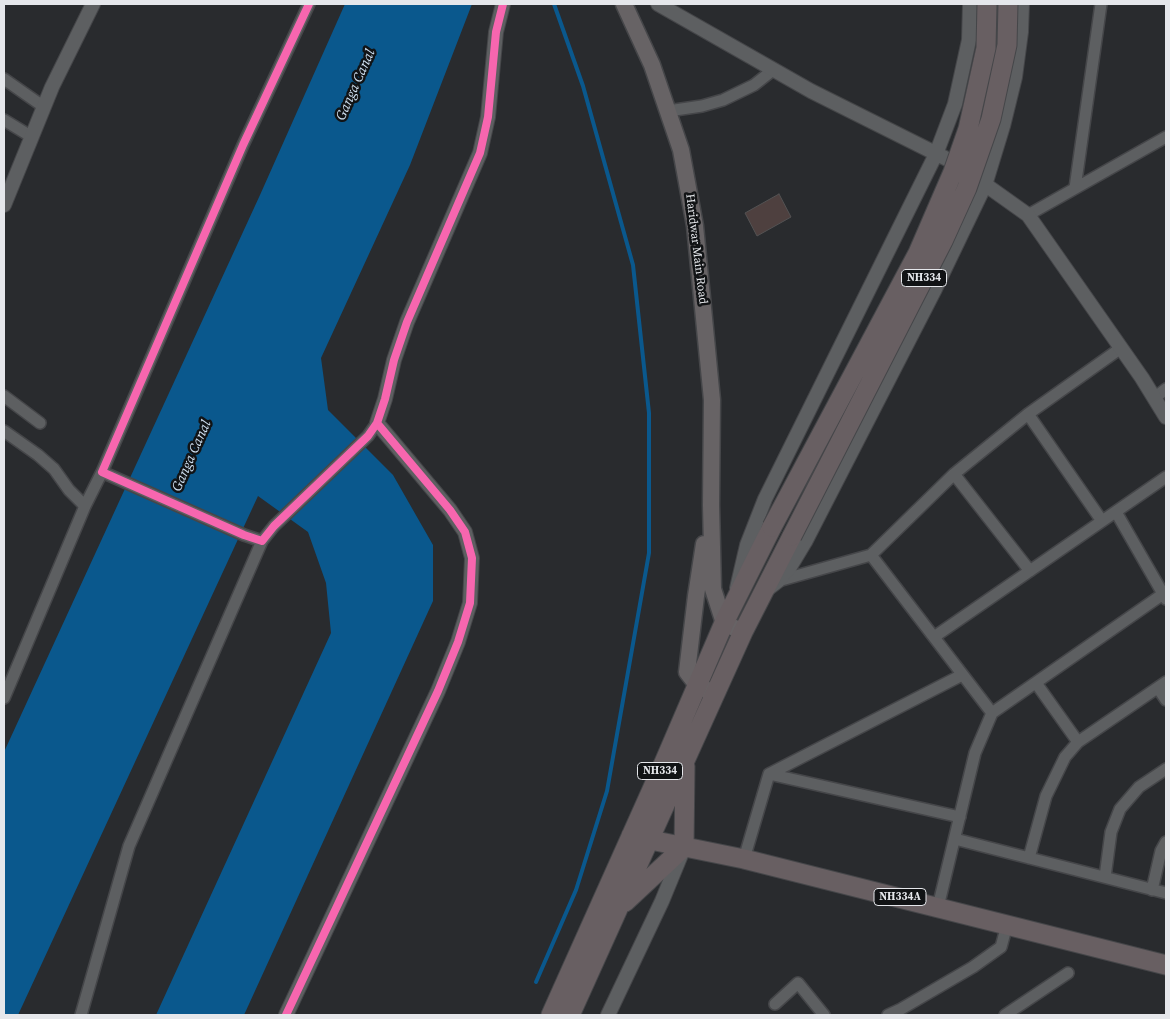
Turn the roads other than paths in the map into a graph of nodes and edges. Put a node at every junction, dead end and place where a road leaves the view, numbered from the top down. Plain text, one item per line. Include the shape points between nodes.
1 (94, 4) edge
2 (309, 4) edge
3 (503, 4) edge
4 (624, 4) edge
5 (658, 4) edge
6 (970, 4) edge
7 (987, 4) edge
8 (1008, 4) edge
9 (1022, 4) edge
10 (1102, 4) edge
11 (773, 70) junction
12 (4, 79) edge
13 (44, 107) junction
14 (668, 111) junction
15 (4, 120) edge
16 (32, 137) junction
17 (1166, 137) edge
18 (936, 154) junction
19 (985, 184) junction
20 (1075, 188) junction
21 (4, 205) edge
22 (1028, 215) junction
23 (1121, 348) junction
24 (1166, 389) edge
25 (4, 396) edge
26 (1154, 398) junction
27 (1028, 414) junction
28 (1166, 417) edge
29 (40, 423) dead end
30 (377, 423) junction
31 (4, 431) edge
32 (102, 472) junction
33 (954, 474) junction
34 (1166, 477) edge
35 (711, 505) junction
36 (85, 506) junction
37 (1116, 512) junction
38 (1102, 521) junction
39 (262, 541) junction
40 (871, 555) junction
41 (1030, 571) junction
42 (778, 581) junction
43 (762, 593) junction
44 (1165, 595) edge
45 (735, 601) junction
46 (724, 623) junction
47 (743, 632) junction
48 (934, 638) junction
49 (4, 667) edge
50 (15, 672) junction
51 (962, 675) junction
52 (1036, 683) junction
53 (697, 685) junction
54 (1162, 685) edge
55 (715, 694) junction
56 (4, 698) edge
57 (1166, 700) edge
58 (992, 713) junction
59 (1078, 742) junction
60 (685, 759) junction
61 (1166, 769) edge
62 (769, 774) junction
63 (960, 817) junction
64 (640, 838) junction
65 (955, 839) junction
66 (1166, 842) edge
67 (684, 847) junction
68 (1029, 858) junction
69 (744, 859) junction
70 (1105, 878) junction
71 (1152, 890) junction
72 (1166, 893) edge
73 (938, 907) junction
74 (618, 908) junction
75 (1007, 926) junction
76 (1166, 965) edge
77 (1068, 973) dead end
78 (774, 1004) dead end
79 (821, 1014) edge
80 (81, 1015) edge
81 (286, 1015) edge
82 (551, 1015) edge
83 (570, 1015) edge
84 (608, 1015) edge
85 (888, 1015) edge
86 (1005, 1015) edge

1 - 13 street
2 - 32 street via 242,146
3 - 30 street via 496,32 488,117 480,154 407,322
4 - 14 main road, Haridwar Main Road via 652,65
5 - 11 street
6 - 18 street via 969,40 955,104
7 - 45 highway, NH334, bridge via 986,48 968,129 953,172 918,253
8 - 43 highway, NH334, bridge via 1007,45 991,120 967,188 930,268
9 - 19 street via 1015,77
10 - 20 street
11 - 14 street via 754,85 723,100
11 - 18 street
12 - 13 street
13 - 16 street
14 - 35 main road, Haridwar Main Road via 681,150 695,226 712,400
15 - 16 street
16 - 21 street
17 - 20 street
18 - 19 street
18 - 45 street via 765,499 747,545
19 - 22 street
19 - 42 street via 805,542
20 - 22 street
22 - 23 street
23 - 26 street
23 - 27 street
24 - 26 street
25 - 29 street
26 - 28 street
27 - 33 street
27 - 38 street
30 - 39 street via 368,436
30 - 81 street via 465,532 472,558 470,603 438,691
31 - 36 street via 54,469
32 - 36 street
32 - 39 street via 244,536
33 - 40 street
33 - 41 street
34 - 37 street
35 - 46 main road, Haridwar Main Road via 713,589
35 - 53 main road, Haridwar Main Road via 687,672
36 - 50 street
37 - 38 street
37 - 44 street
38 - 41 street
39 - 80 street via 129,846
40 - 42 street
40 - 48 street
41 - 48 street
42 - 43 street
43 - 47 highway, NH334
44 - 52 street
45 - 46 highway, NH334
46 - 47 main road
46 - 53 highway, NH334
47 - 55 highway, NH334
48 - 51 street
49 - 50 street
50 - 56 street
51 - 58 street
51 - 62 street
52 - 58 street
52 - 59 street
53 - 55 main road
53 - 64 highway, NH334
54 - 57 street
54 - 59 street
55 - 60 highway, NH334
58 - 63 street via 976,753
59 - 68 street via 1065,756 1046,796
60 - 64 highway, NH334
60 - 67 highway
61 - 70 street via 1140,787 1120,809 1111,832
62 - 63 street
62 - 69 street
63 - 65 street
64 - 67 highway, NH334A
64 - 74 highway, NH334
64 - 82 highway, NH334
65 - 68 street
65 - 73 street
66 - 71 street
67 - 69 highway, NH334A
67 - 74 highway
67 - 84 street
68 - 70 street
69 - 73 highway, NH334A
70 - 71 street
71 - 72 street
73 - 75 highway, NH334A
74 - 83 highway, NH334
75 - 76 highway, NH334A
75 - 85 street via 1001,946 972,967
77 - 86 street
78 - 79 street via 798,984

